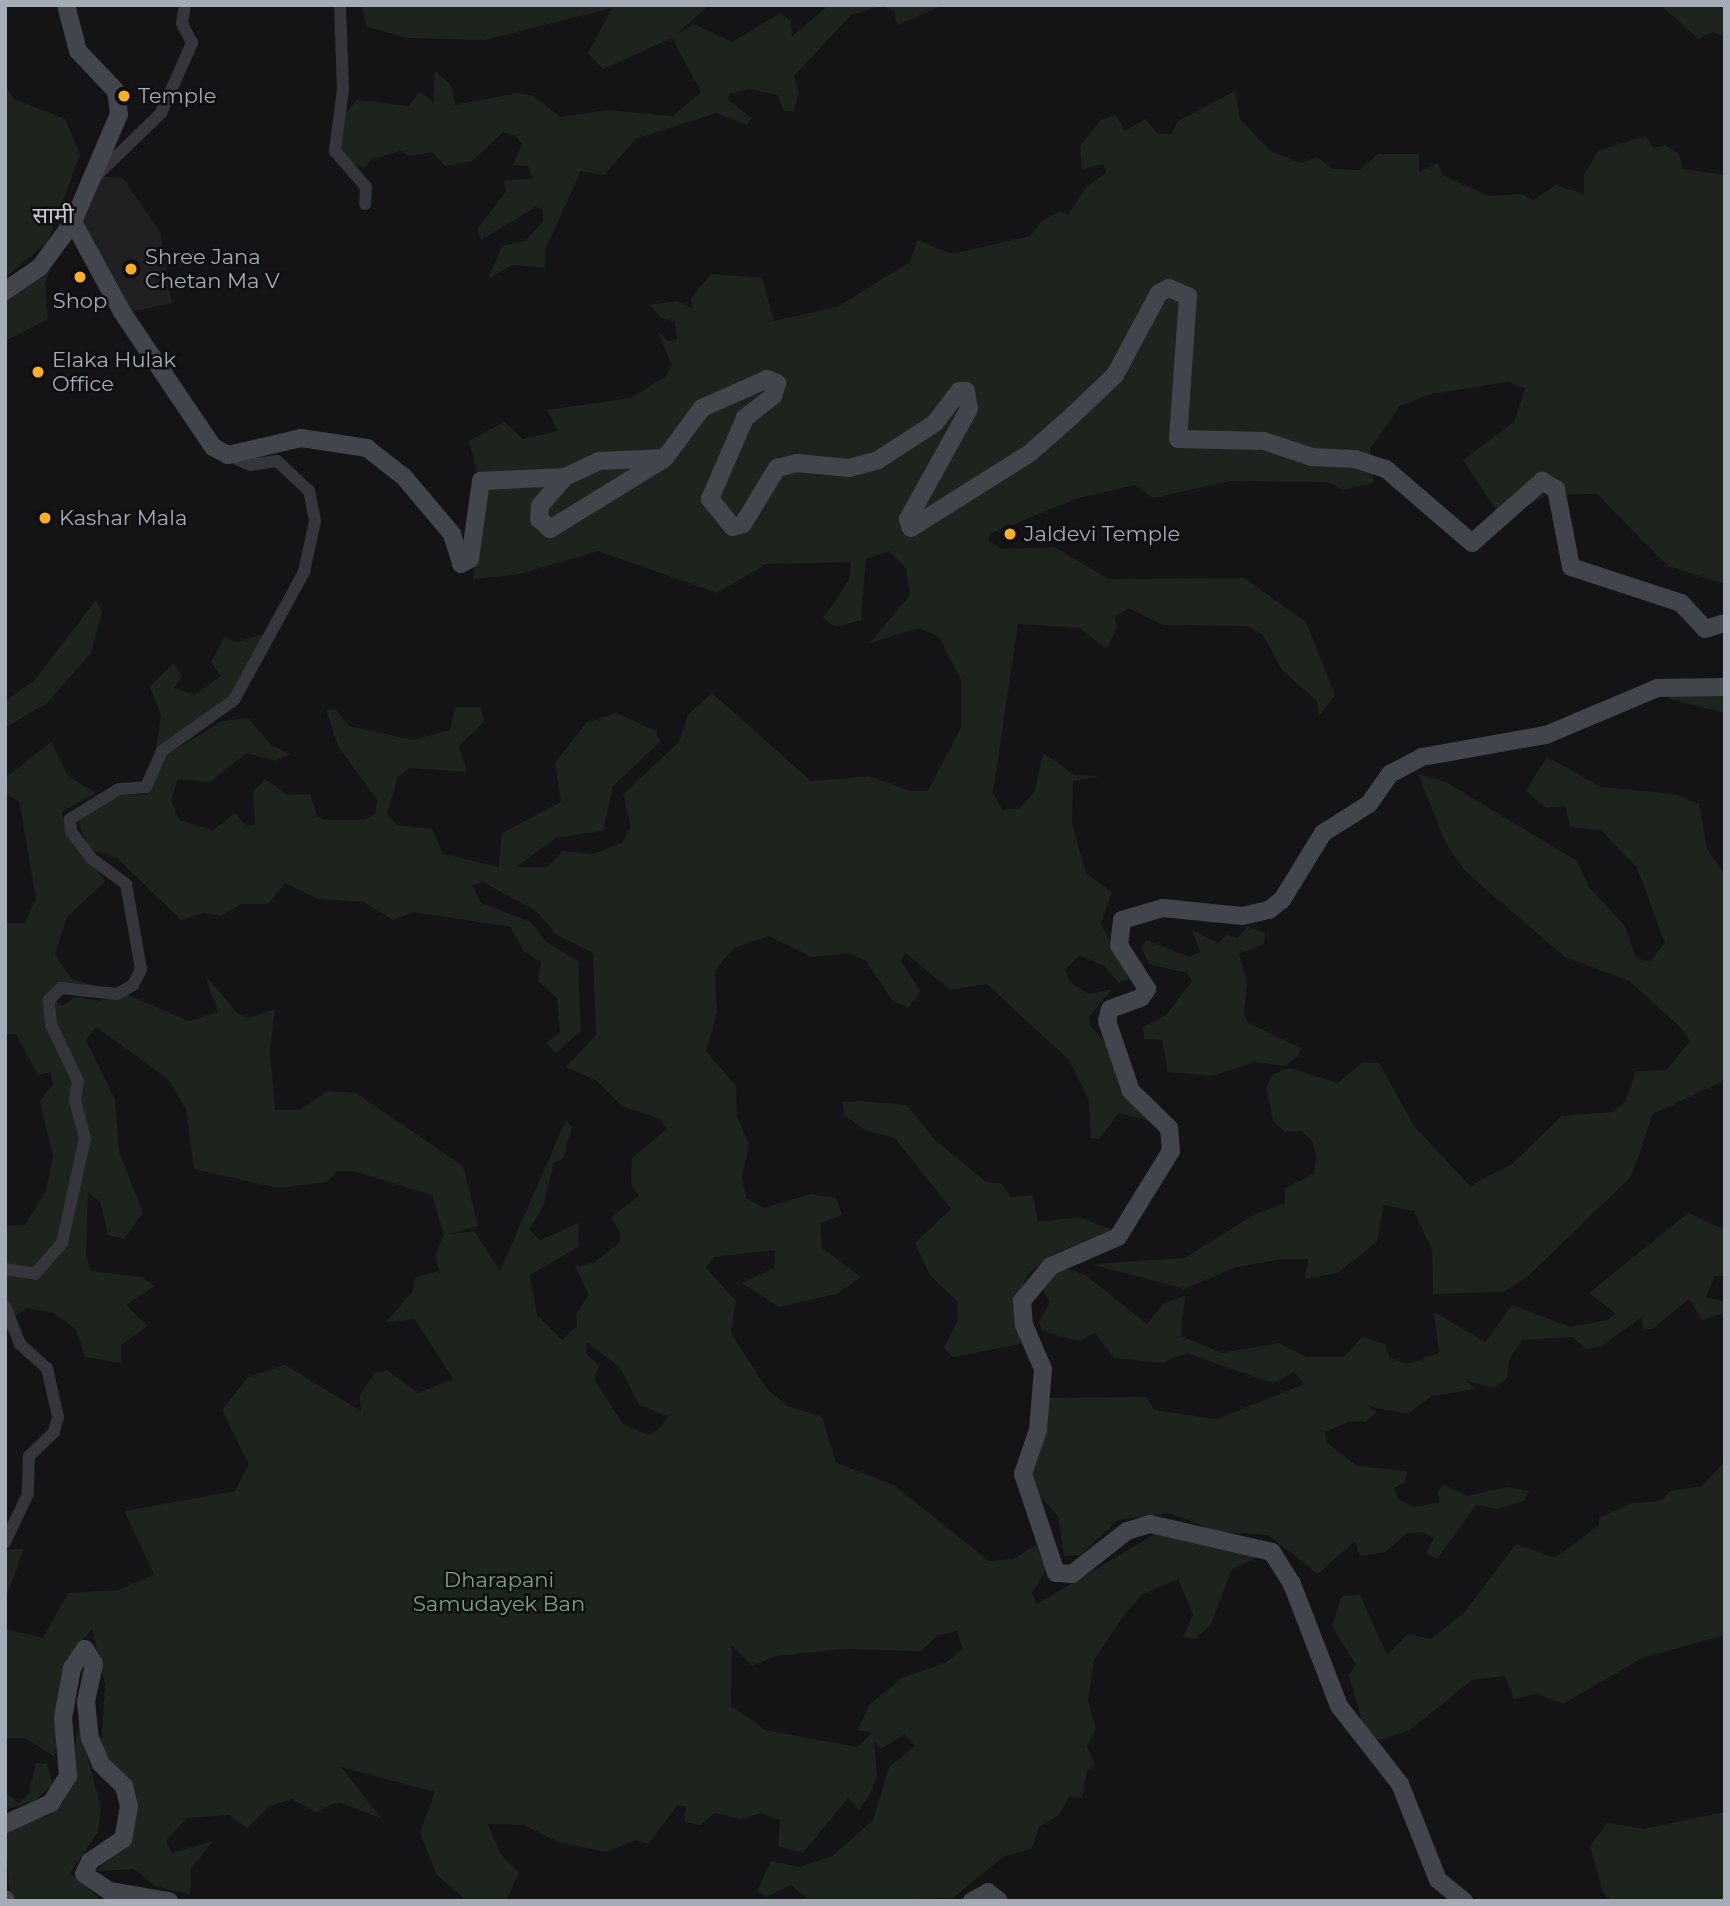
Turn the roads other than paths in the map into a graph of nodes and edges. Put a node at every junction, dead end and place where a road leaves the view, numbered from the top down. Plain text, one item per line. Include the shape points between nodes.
1 (66, 5) edge
2 (185, 5) edge
3 (340, 5) edge
4 (88, 184) junction
5 (365, 204) dead end
6 (73, 222) junction
7 (5, 291) edge
8 (228, 455) junction
9 (665, 458) junction
10 (565, 477) junction
11 (1725, 622) edge
12 (1725, 687) edge
13 (5, 1269) edge
14 (5, 1306) edge
15 (5, 1542) edge
16 (5, 1824) edge
17 (169, 1901) edge
18 (972, 1901) edge
19 (999, 1901) edge
20 (1464, 1901) edge

1 - 4 street via 78,51 119,101 114,132
2 - 4 street via 182,23 192,43 161,113
3 - 5 street via 343,89 335,152 366,187
4 - 6 street
6 - 7 street via 40,267
6 - 8 street via 136,333 214,447
8 - 10 street via 301,438 367,448 404,477 452,534 461,564 470,559 481,481
8 - 13 street via 250,465 277,461 309,491 315,521 304,572 234,700 162,751 146,787 119,789 70,819 71,831 92,859 126,884 141,969 133,985 117,994 61,988 50,1000 51,1026 78,1081 75,1100 85,1138 62,1243 35,1274
9 - 10 street via 599,461
9 - 10 street via 550,529 538,519 540,506
9 - 11 street via 702,408 756,382 777,383 767,403 745,418 710,499 733,527 743,524 778,468 797,463 849,468 878,460 935,423 959,391 966,391 969,409 908,519 911,528 1030,453 1073,415 1115,375 1159,293 1169,288 1188,296 1178,439 1264,441 1312,457 1355,458 1386,469 1472,543 1542,481 1556,489 1571,568 1681,603 1705,629
12 - 20 street via 1657,688 1546,735 1422,758 1390,775 1369,804 1323,833 1282,900 1269,909 1242,916 1163,908 1122,920 1119,944 1147,989 1106,1018 1131,1091 1170,1128 1171,1152 1118,1237 1051,1266 1022,1301 1024,1325 1043,1369 1038,1430 1023,1474 1056,1573 1072,1574 1127,1531 1150,1524 1272,1552 1292,1584 1339,1706 1400,1784 1438,1880
14 - 15 street via 27,1353 47,1368 58,1417 54,1432 29,1456 28,1494
16 - 17 street via 51,1803 68,1776 63,1718 72,1668 85,1650 94,1664 86,1702 90,1738 101,1764 124,1786 129,1806 123,1839 90,1861 84,1874 109,1891
18 - 19 street via 988,1892

